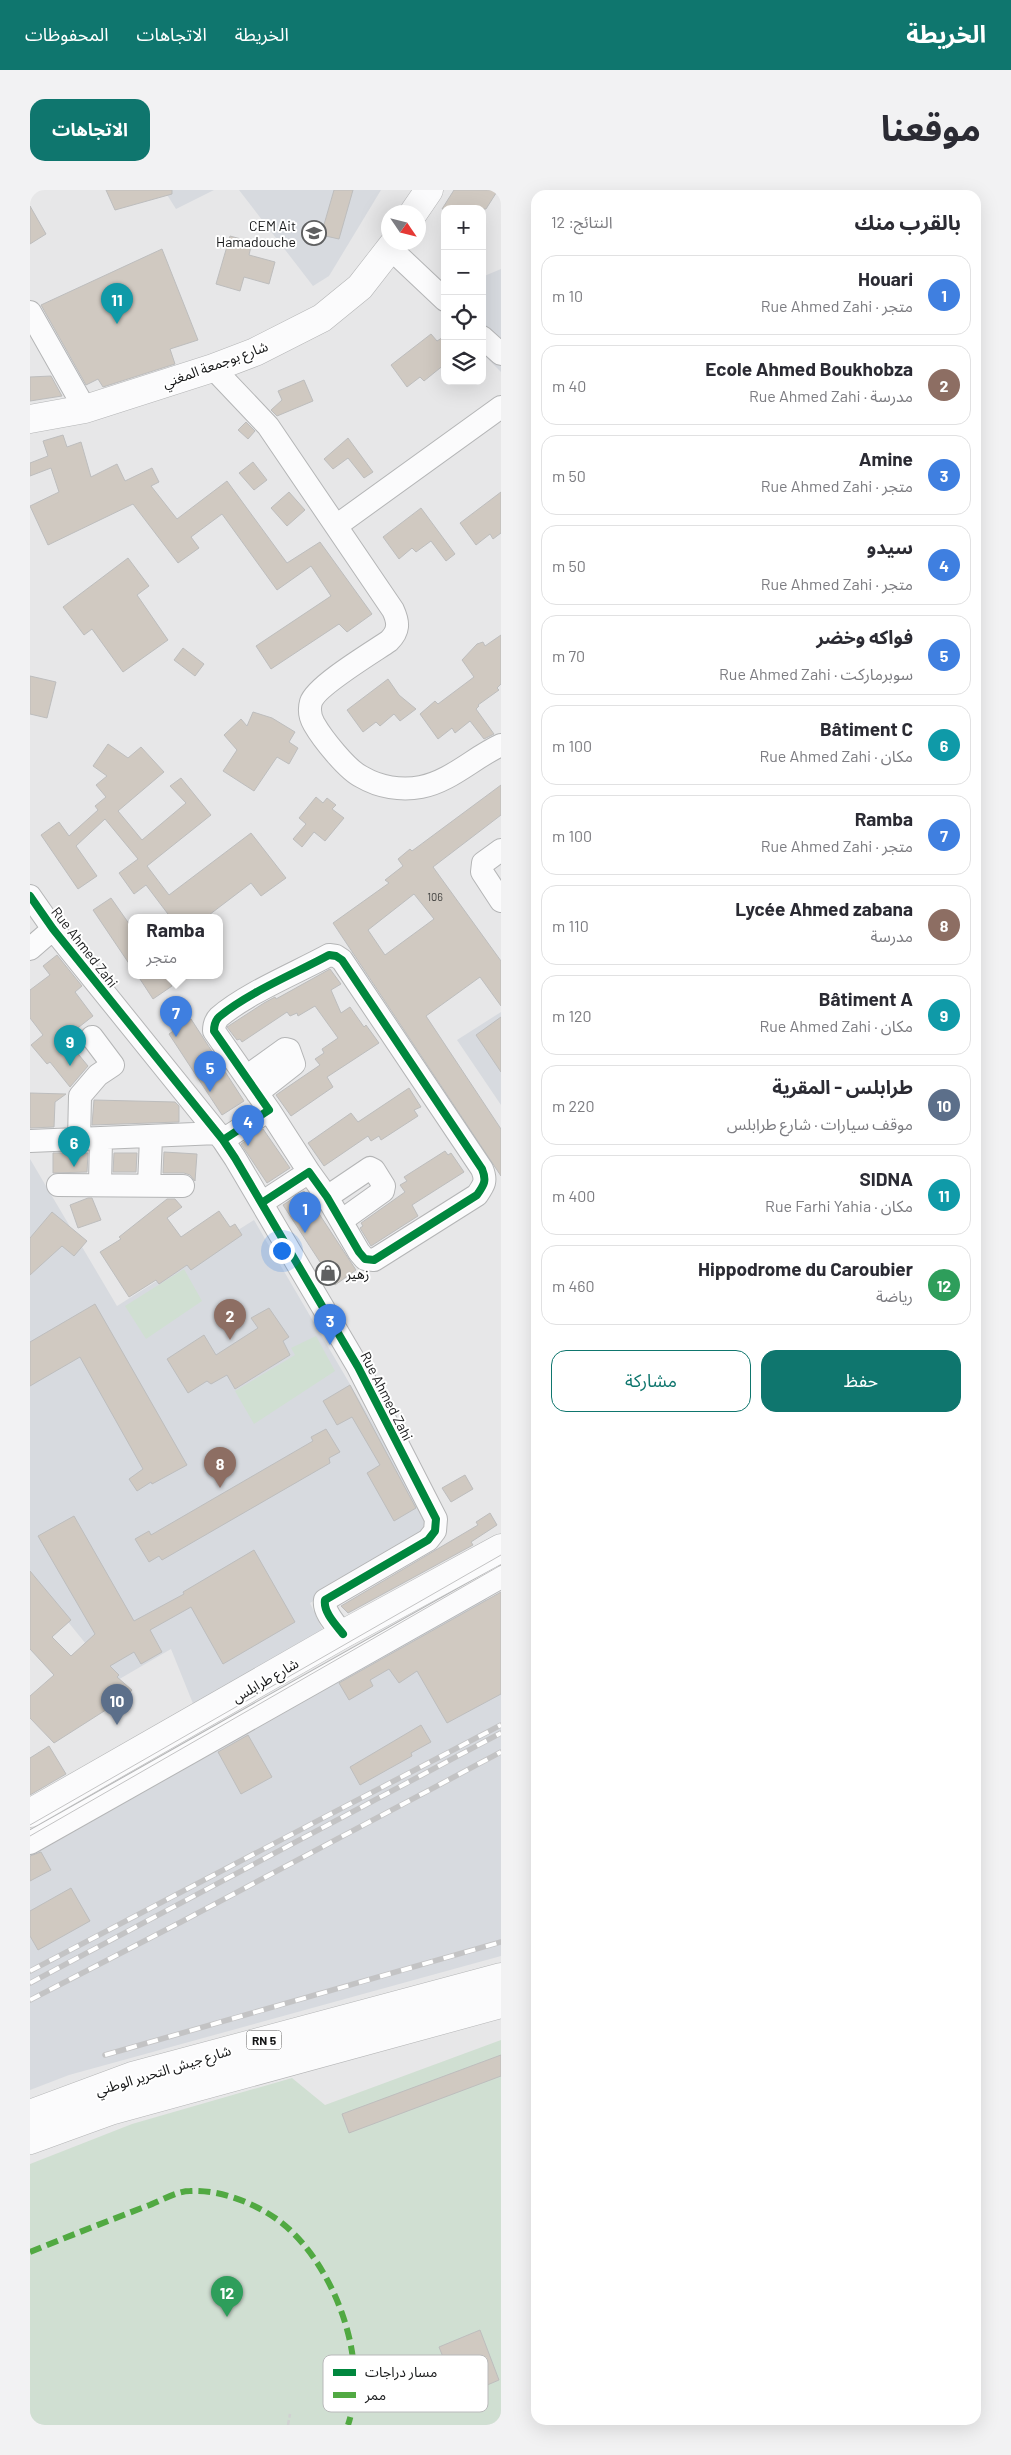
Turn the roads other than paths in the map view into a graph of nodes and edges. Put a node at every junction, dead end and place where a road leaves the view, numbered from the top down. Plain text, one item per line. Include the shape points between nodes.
1 (429, 190) edge
2 (419, 205) edge
3 (390, 250) edge
4 (397, 250) edge
5 (441, 296) edge
6 (30, 312) edge
7 (485, 340) edge
8 (501, 354) edge
9 (213, 368) junction
10 (501, 407) edge
11 (84, 409) junction
12 (30, 419) edge
13 (336, 526) junction
14 (501, 745) edge
15 (501, 850) edge
16 (30, 896) edge
17 (501, 901) edge
18 (53, 928) junction
19 (30, 949) edge
20 (92, 1037) dead end
21 (257, 1093) junction
22 (221, 1136) junction
23 (151, 1138) junction
24 (102, 1139) junction
25 (78, 1140) junction
26 (30, 1141) edge
27 (309, 1172) junction
28 (58, 1185) dead end
29 (100, 1185) junction
30 (149, 1185) junction
31 (183, 1186) dead end
32 (327, 1197) junction
33 (263, 1202) junction
34 (341, 1221) junction
35 (501, 1548) edge
36 (501, 1576) edge
37 (342, 1634) junction
38 (30, 1813) edge
39 (30, 1843) edge
40 (501, 1977) edge
41 (501, 2004) edge
42 (30, 2114) edge
43 (30, 2140) edge

1 - 2 main road
3 - 9 main road, شارع بوجمعة المغني via 360,287 322,318 255,352
4 - 5 street
6 - 11 street
7 - 8 street
9 - 11 main road, شارع بوجمعة المغني
9 - 13 street via 268,426
10 - 13 street
11 - 12 main road, شارع بوجمعة المغني
13 - 14 street via 393,610 398,628 389,641 321,688 312,699 313,723 360,776 379,785 397,788 419,788 441,781
15 - 17 street via 483,863 482,872
16 - 18 street, Rue Ahmed Zahi
18 - 19 street
18 - 22 street, Rue Ahmed Zahi
20 - 25 street via 114,1065 98,1075 80,1096
21 - 22 street
21 - 27 street
21 - 34 street via 214,1031 214,1023 255,994 329,955 336,956 342,960 486,1178 477,1194 374,1260 365,1259
22 - 23 street
22 - 33 street, Rue Ahmed Zahi
23 - 24 street
23 - 30 street
24 - 25 street
24 - 29 street
25 - 26 street
27 - 32 street
27 - 33 street
28 - 29 street
29 - 30 street
30 - 31 street
32 - 34 street
32 - 34 street via 370,1168 384,1186 383,1191
33 - 37 street, Rue Ahmed Zahi via 358,1367 436,1519 435,1531 428,1540 325,1600 324,1606
35 - 37 main road, شارع طرابلس
36 - 39 street
37 - 38 main road, شارع طرابلس
40 - 42 main road, شارع جيش التحرير الوطني / RN 5 via 132,2076
41 - 43 main road, شارع جيش التحرير الوطني / RN 5 via 110,2111

